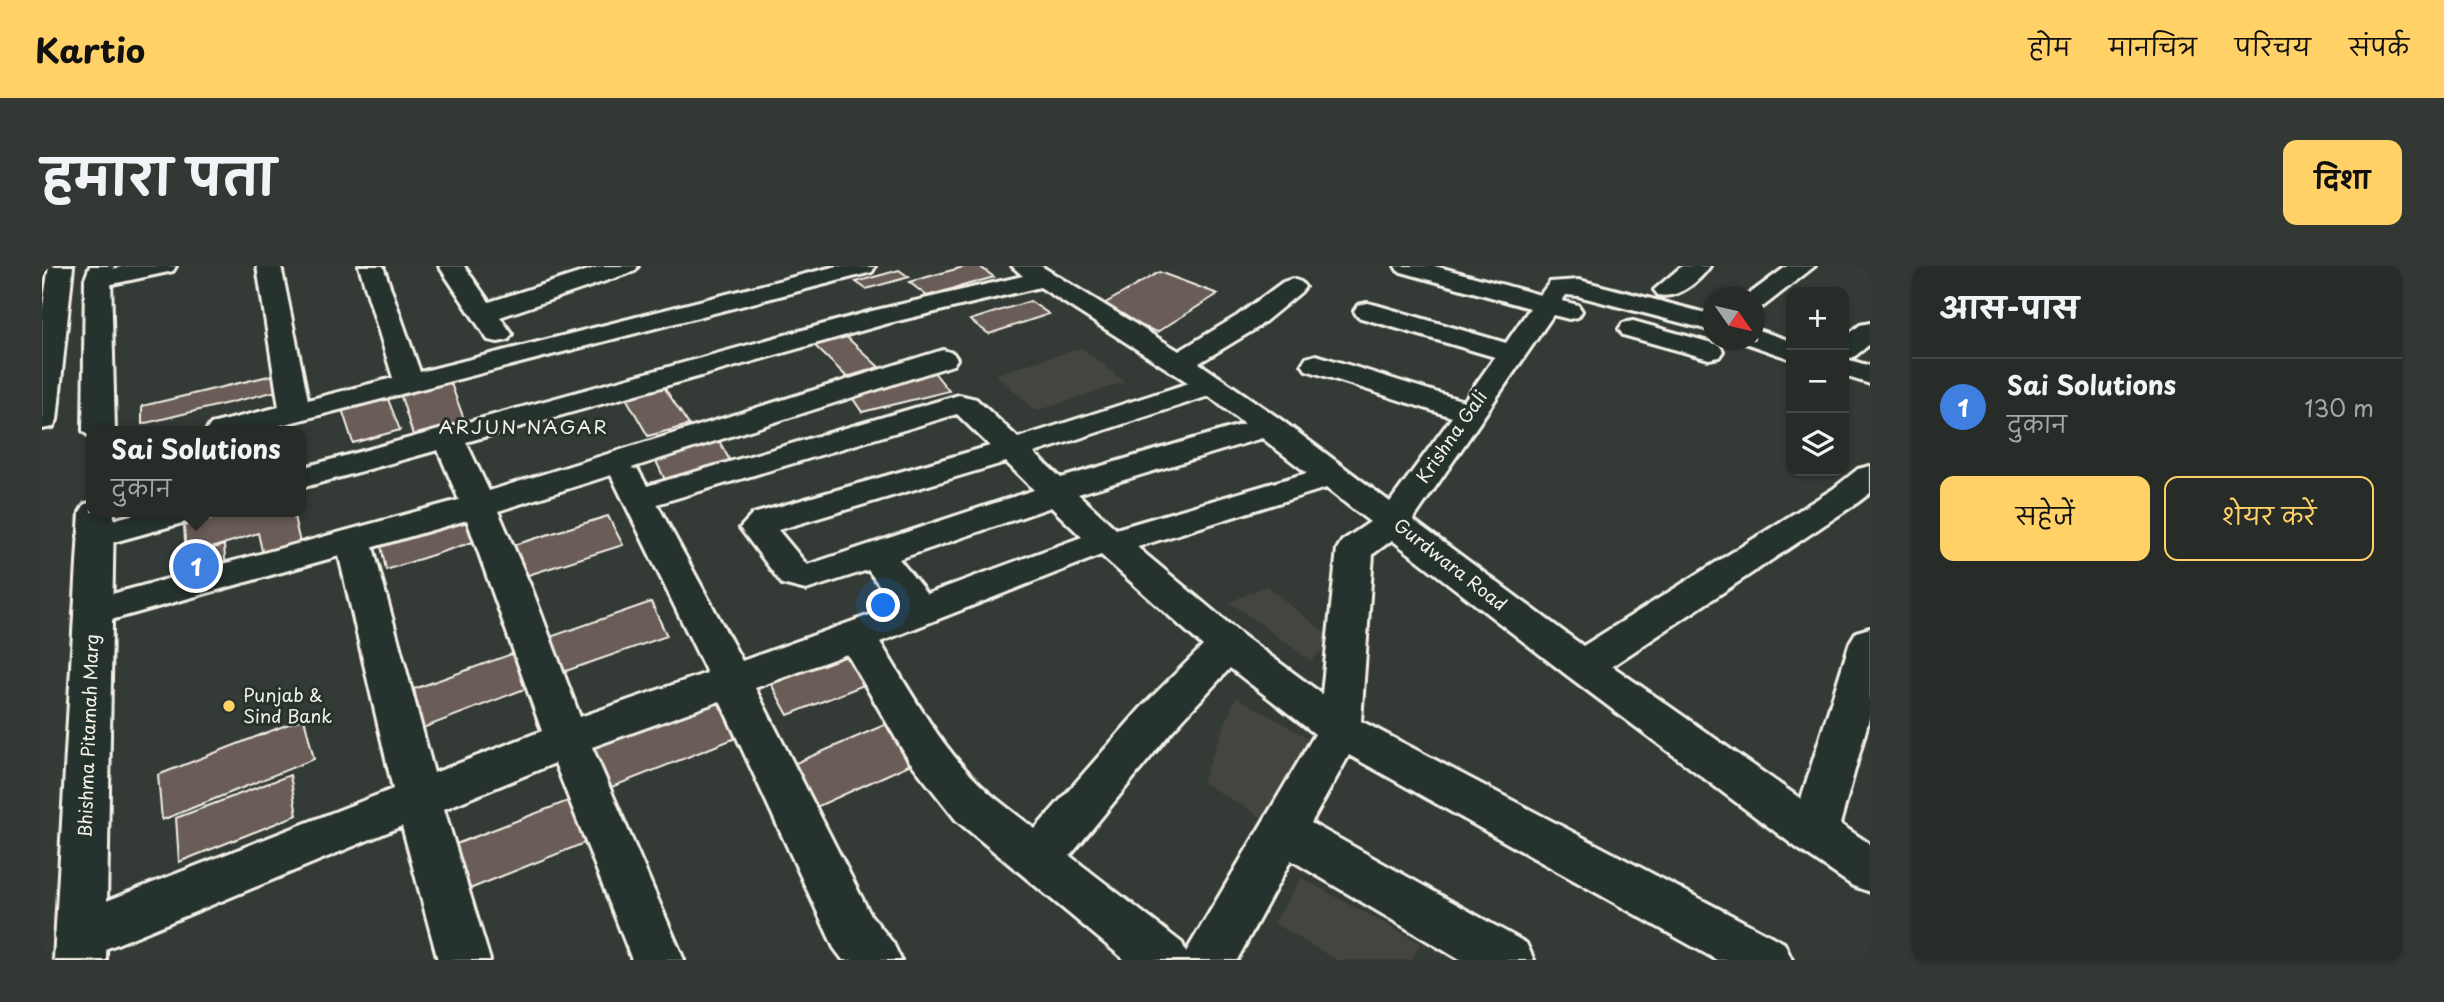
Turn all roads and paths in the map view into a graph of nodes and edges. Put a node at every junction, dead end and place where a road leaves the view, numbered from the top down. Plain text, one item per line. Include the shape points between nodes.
1 (61, 266) edge
2 (164, 266) edge
3 (269, 266) edge
4 (371, 266) edge
5 (451, 266) edge
6 (626, 266) edge
7 (1407, 266) edge
8 (1698, 266) edge
9 (1803, 266) edge
10 (863, 267) edge
11 (100, 272) edge
12 (1034, 273) edge
13 (1292, 287) dead end
14 (1667, 290) dead end
15 (1765, 293) edge
16 (855, 297) junction
17 (49, 303) edge
18 (1546, 305) junction
19 (1367, 311) dead end
20 (484, 313) junction
21 (1702, 320) edge
22 (1870, 331) edge
23 (1765, 341) edge
24 (1788, 350) edge
25 (1845, 350) edge
26 (1709, 351) dead end
27 (1511, 354) junction
28 (514, 356) junction
29 (943, 359) dead end
30 (1181, 362) junction
31 (1316, 364) dead end
32 (1849, 369) edge
33 (1870, 375) edge
34 (409, 383) junction
35 (1213, 385) junction
36 (469, 405) junction
37 (295, 412) junction
38 (1469, 412) junction
39 (42, 420) edge
40 (99, 426) edge
41 (241, 426) edge
42 (1269, 426) junction
43 (1012, 450) junction
44 (794, 453) junction
45 (618, 463) junction
46 (1334, 475) junction
47 (306, 476) edge
48 (1870, 477) edge
49 (1056, 492) junction
50 (639, 499) junction
51 (836, 501) junction
52 (479, 506) junction
53 (146, 517) edge
54 (1394, 522) junction
55 (96, 524) edge
56 (353, 540) junction
57 (1107, 541) junction
58 (875, 554) junction
59 (93, 612) junction
60 (920, 612) junction
61 (856, 636) junction
62 (1870, 642) edge
63 (1228, 645) junction
64 (1582, 666) junction
65 (731, 680) junction
66 (1859, 720) edge
67 (1338, 729) junction
68 (567, 739) junction
69 (419, 799) junction
70 (1283, 831) junction
71 (1814, 834) junction
72 (1038, 860) junction
73 (1870, 872) edge
74 (81, 948) edge
75 (464, 960) edge
76 (658, 960) edge
77 (875, 960) edge
78 (1164, 960) edge
79 (1209, 960) edge
80 (1508, 960) edge
81 (1766, 960) edge

1 - 17 street
2 - 11 street
3 - 37 street
4 - 34 street
5 - 20 street
6 - 20 street
7 - 18 street
8 - 14 street
9 - 15 street
10 - 16 street
11 - 40 street
12 - 16 street
12 - 30 street, Gurdwara Road
13 - 30 street
16 - 28 street
16 - 36 street
17 - 39 street
18 - 21 street via 1559,287 1565,286
18 - 26 street
18 - 27 street, Krishna Gali
19 - 27 street
20 - 28 street
22 - 25 street
23 - 24 street
27 - 38 street, Krishna Gali
28 - 36 street
29 - 45 street
30 - 35 street, Gurdwara Road
31 - 38 street
32 - 33 street
34 - 36 street
34 - 37 street
35 - 42 street, Gurdwara Road
35 - 43 street
36 - 47 street
36 - 52 street
37 - 41 street
38 - 54 street, Krishna Gali
42 - 46 street, Gurdwara Road
42 - 49 street
43 - 44 street via 959,404
43 - 49 street
43 - 51 street
44 - 50 street
44 - 51 street
45 - 50 street
45 - 52 street
46 - 54 street, Gurdwara Road
46 - 57 street
48 - 64 street
49 - 57 street
49 - 58 street
50 - 65 street
51 - 58 street via 758,528 801,578
52 - 56 street
52 - 68 street
53 - 55 street
54 - 64 street, Gurdwara Road
54 - 67 street via 1358,545 1353,554
55 - 59 street, Bhishma Pitamah Marg
56 - 59 street
56 - 69 street
57 - 60 street
57 - 63 street
58 - 60 street
59 - 74 street, Bhishma Pitamah Marg
60 - 61 street
61 - 65 street
61 - 72 street via 909,727 950,785
62 - 66 street
63 - 67 street
63 - 72 street via 1156,720
64 - 71 street, Gurdwara Road
65 - 68 street
65 - 77 street via 852,931
66 - 71 street
67 - 70 street
67 - 81 street
68 - 69 street
68 - 76 street
69 - 74 street
69 - 75 street
70 - 79 street
70 - 80 street
71 - 73 street, Gurdwara Road
72 - 78 street

